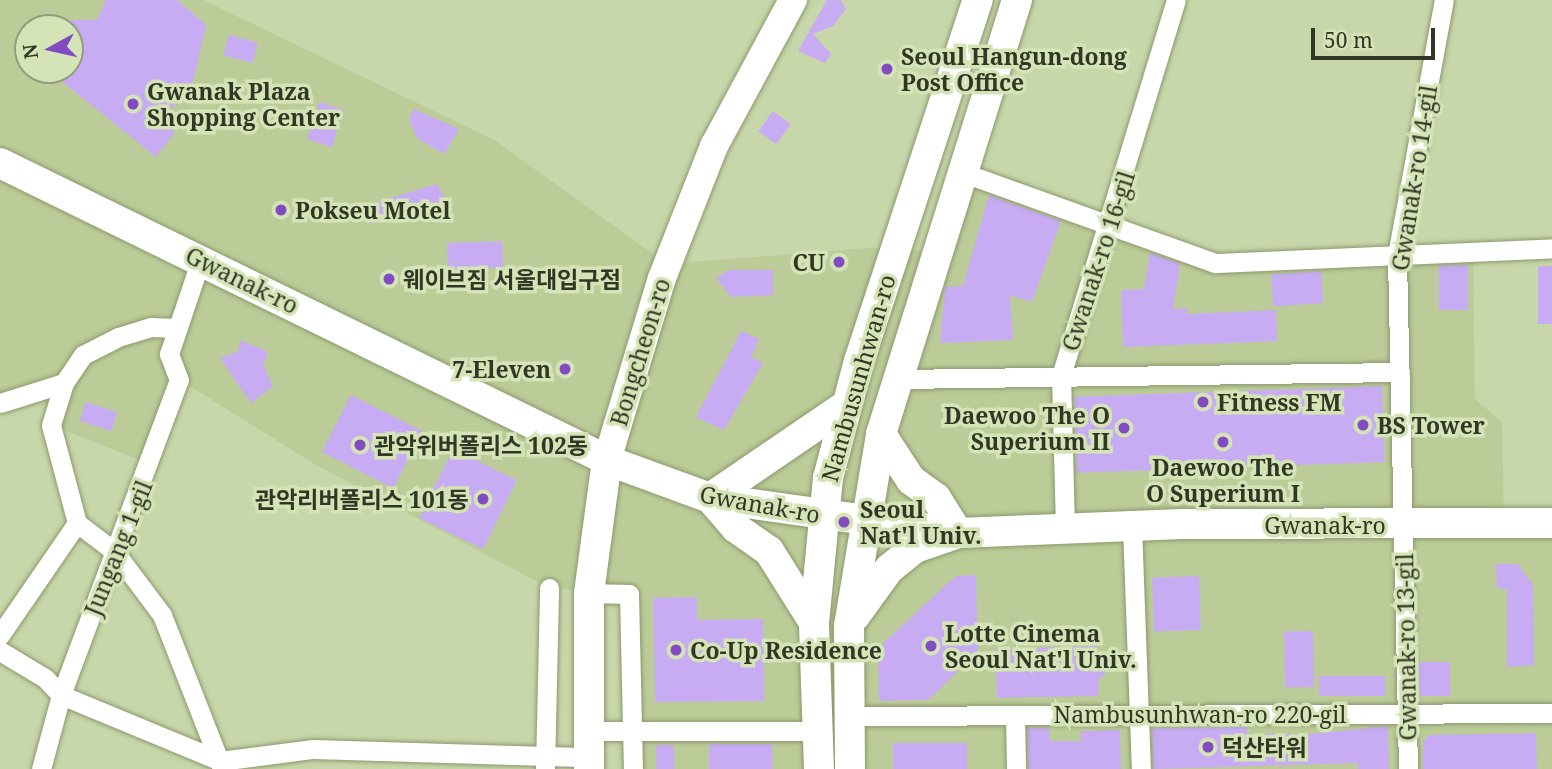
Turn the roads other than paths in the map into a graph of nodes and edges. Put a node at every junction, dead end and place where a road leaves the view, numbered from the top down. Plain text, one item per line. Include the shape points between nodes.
1 (793, 0) edge
2 (978, 0) edge
3 (1017, 0) edge
4 (1176, 0) edge
5 (1444, 0) edge
6 (0, 163) edge
7 (961, 172) junction
8 (1111, 226) junction
9 (1552, 248) edge
10 (1397, 255) junction
11 (201, 259) junction
12 (178, 328) junction
13 (1400, 372) junction
14 (1061, 376) junction
15 (898, 379) junction
16 (64, 383) junction
17 (0, 403) edge
18 (845, 406) junction
19 (881, 434) junction
20 (607, 460) junction
21 (710, 498) junction
22 (821, 515) junction
23 (864, 521) junction
24 (76, 523) junction
25 (1552, 523) edge
26 (1404, 525) junction
27 (1132, 526) junction
28 (1065, 528) junction
29 (958, 533) junction
30 (114, 551) junction
31 (549, 588) dead end
32 (589, 593) junction
33 (814, 623) junction
34 (849, 626) junction
35 (0, 635) edge
36 (0, 651) edge
37 (61, 695) junction
38 (1140, 713) junction
39 (1552, 713) edge
40 (1406, 714) junction
41 (1015, 715) junction
42 (849, 716) junction
43 (632, 731) junction
44 (818, 731) junction
45 (589, 753) edge
46 (442, 761) edge
47 (545, 763) edge
48 (221, 765) edge
49 (41, 769) edge
50 (633, 769) edge
51 (819, 769) edge
52 (850, 769) edge
53 (1016, 769) edge
54 (1141, 769) edge
55 (1408, 769) edge

1 - 20 main road, Bongcheon-ro via 714,146 662,278
2 - 18 main road, Nambusunhwan-ro
3 - 7 main road, Nambusunhwan-ro
4 - 8 street, Gwanak-ro 16-gil
5 - 10 street, Gwanak-ro 14-gil
6 - 11 main road, Gwanak-ro
7 - 8 street
7 - 15 main road, Nambusunhwan-ro
8 - 10 street via 1215,263
8 - 14 street, Gwanak-ro 16-gil
9 - 10 street
10 - 13 street, Gwanak-ro 14-gil
11 - 12 street, Jungang 1-gil
11 - 20 main road, Gwanak-ro
12 - 16 street via 150,327 118,337 83,355
12 - 30 street, Jungang 1-gil via 169,354 179,380 152,465
13 - 14 street
13 - 26 street, Gwanak-ro 14-gil
14 - 15 street
14 - 28 street, Gwanak-ro 16-gil
15 - 19 main road, Nambusunhwan-ro
16 - 17 street
16 - 24 street via 51,425
18 - 21 main road
18 - 22 main road, Nambusunhwan-ro
19 - 23 main road, Nambusunhwan-ro
19 - 29 main road via 911,480 936,499
20 - 21 main road, Gwanak-ro
20 - 32 main road, Bongcheon-ro
21 - 22 main road, Gwanak-ro
21 - 33 main road via 736,528 769,551
22 - 23 main road, Gwanak-ro
22 - 33 main road, Nambusunhwan-ro
23 - 29 main road, Gwanak-ro
23 - 34 main road, Nambusunhwan-ro
24 - 30 street
24 - 35 street
25 - 26 main road, Gwanak-ro
26 - 27 main road, Gwanak-ro
26 - 40 street, Gwanak-ro 13-gil
27 - 28 main road, Gwanak-ro
27 - 38 street
28 - 29 main road, Gwanak-ro
29 - 34 main road via 915,548 889,569
30 - 37 street, Jungang 1-gil
30 - 48 street via 162,615
31 - 47 street
32 - 43 street via 629,594
32 - 45 main road, Bongcheon-ro
33 - 44 main road, Nambusunhwan-ro
34 - 42 main road, Nambusunhwan-ro
36 - 37 street via 45,678
37 - 48 street
37 - 49 street, Jungang 1-gil
38 - 40 street, Nambusunhwan-ro 220-gil
38 - 41 street, Nambusunhwan-ro 220-gil
38 - 54 street
39 - 40 street, Nambusunhwan-ro 220-gil
40 - 55 street, Gwanak-ro 13-gil
41 - 42 street, Nambusunhwan-ro 220-gil
41 - 53 street
42 - 52 main road, Nambusunhwan-ro
43 - 44 street
43 - 45 street
43 - 50 street
44 - 51 main road, Nambusunhwan-ro
45 - 47 street
46 - 47 street
46 - 48 street via 313,749

